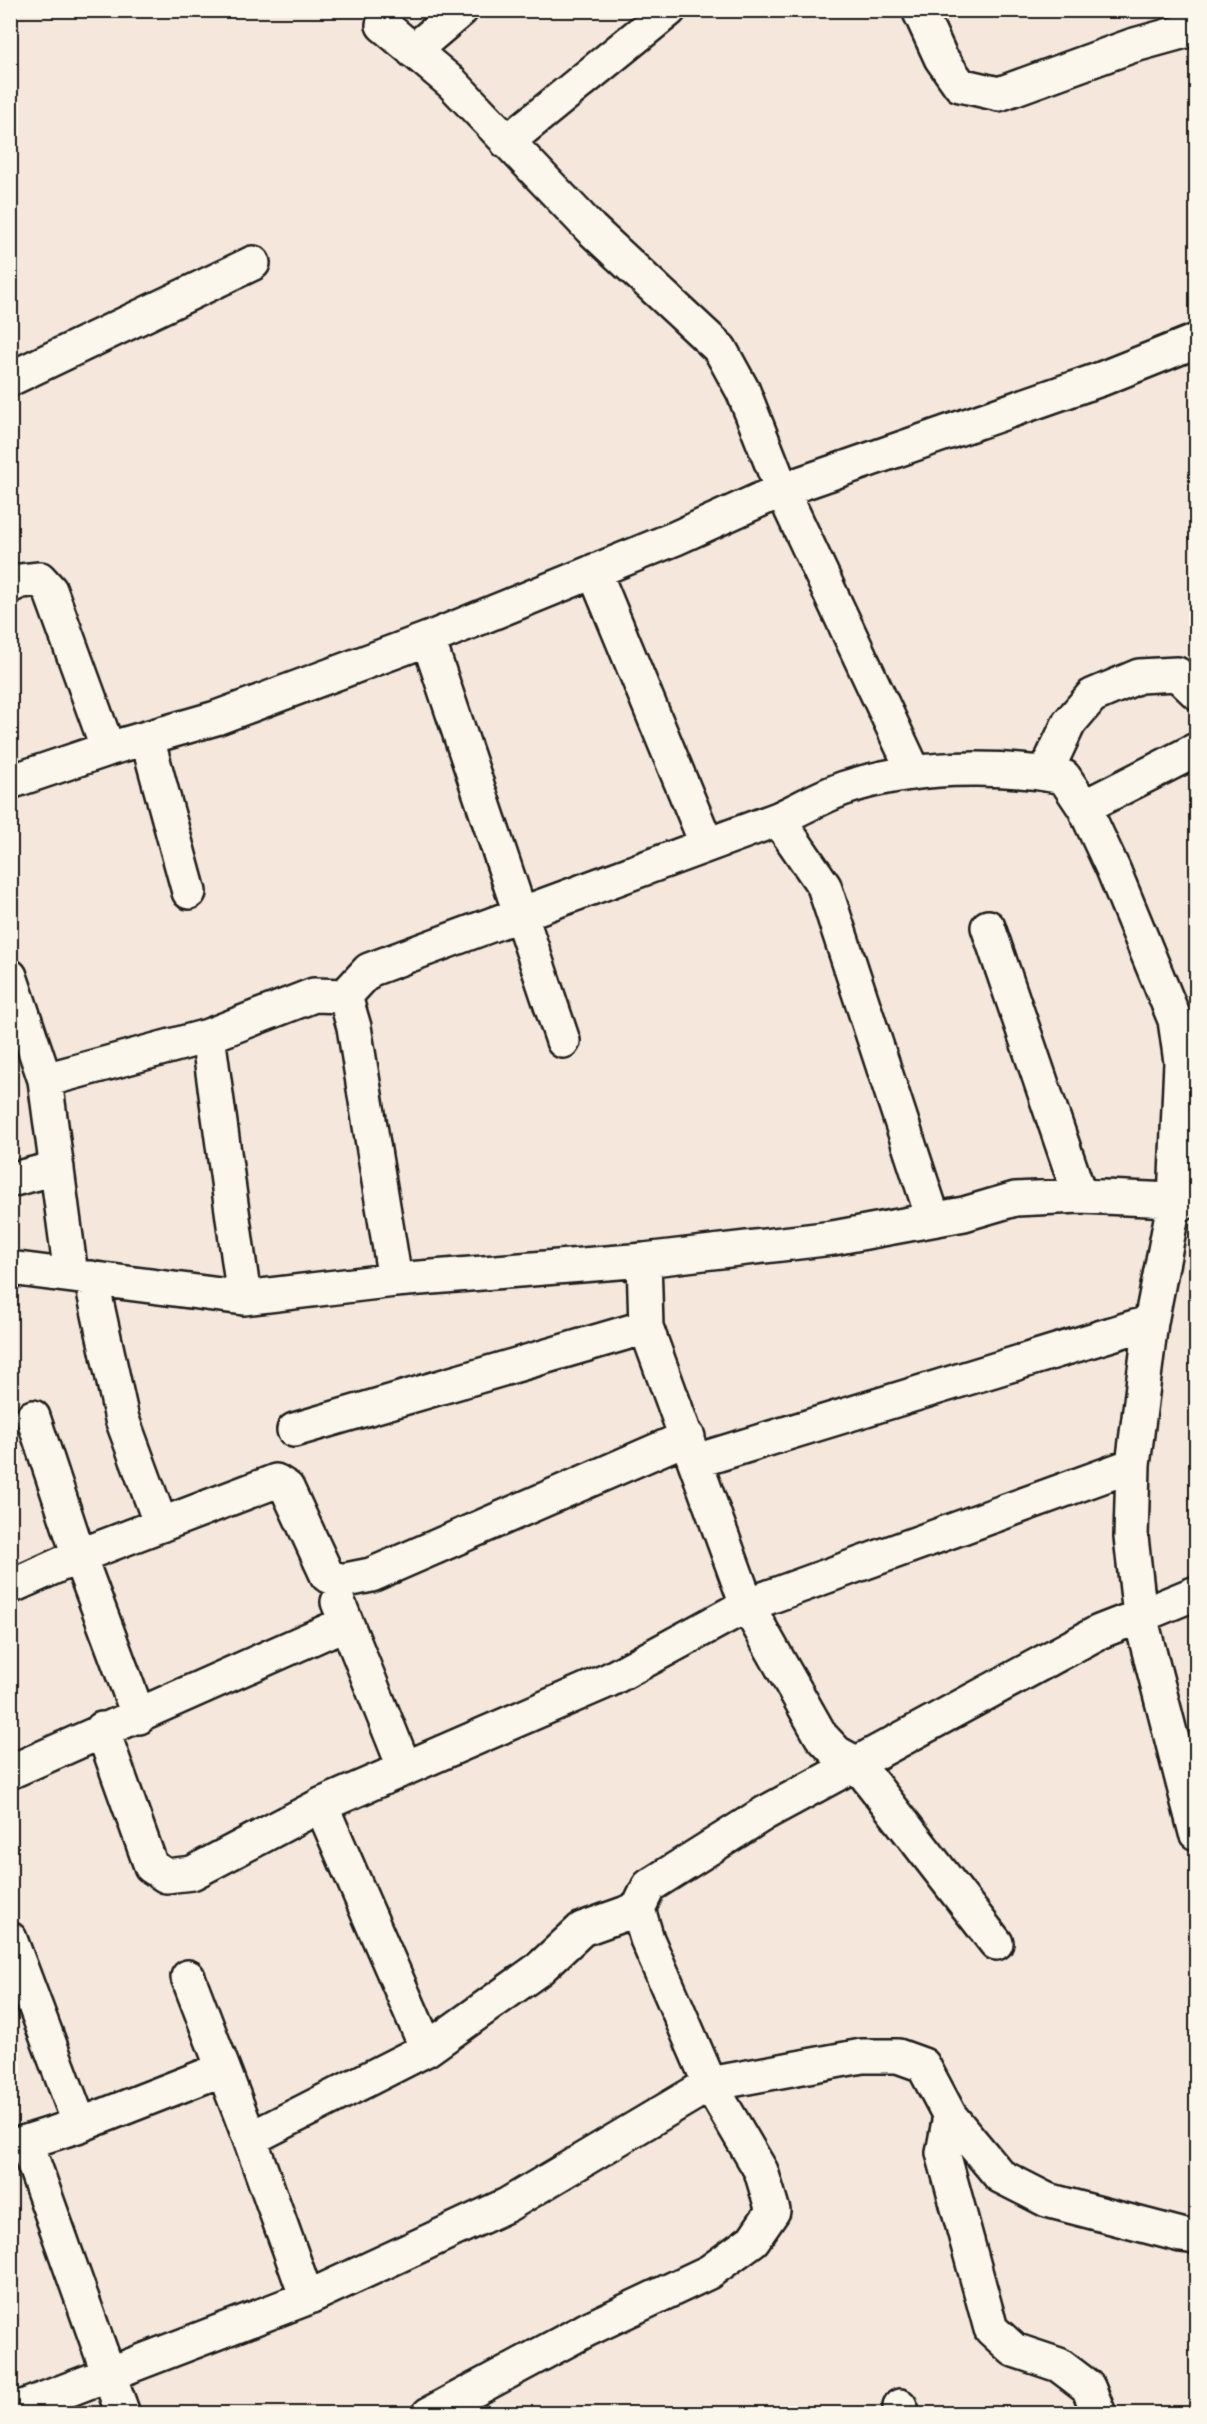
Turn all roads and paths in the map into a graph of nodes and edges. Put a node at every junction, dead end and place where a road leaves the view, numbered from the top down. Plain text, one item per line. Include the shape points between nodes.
1 (461, 10) edge
2 (669, 10) edge
3 (919, 10) edge
4 (383, 25) dead end
5 (1197, 28) edge
6 (413, 51) junction
7 (507, 142) junction
8 (253, 263) dead end
9 (1197, 341) edge
10 (10, 380) edge
11 (782, 490) junction
12 (594, 571) junction
13 (10, 586) edge
14 (428, 639) junction
15 (1196, 690) edge
16 (147, 738) junction
17 (108, 749) junction
18 (1197, 750) edge
19 (914, 772) junction
20 (1044, 774) junction
21 (10, 782) edge
22 (1084, 807) junction
23 (778, 819) junction
24 (707, 845) junction
25 (189, 892) dead end
26 (520, 914) junction
27 (988, 927) dead end
28 (10, 976) edge
29 (345, 996) junction
30 (208, 1036) junction
31 (562, 1041) dead end
32 (45, 1080) junction
33 (57, 1168) junction
34 (10, 1180) edge
35 (1080, 1196) junction
36 (1186, 1200) edge
37 (933, 1218) junction
38 (644, 1260) junction
39 (10, 1268) edge
40 (81, 1276) junction
41 (395, 1280) junction
42 (244, 1298) junction
43 (1151, 1322) junction
44 (646, 1327) junction
45 (33, 1417) dead end
46 (294, 1430) dead end
47 (692, 1449) junction
48 (1133, 1465) junction
49 (161, 1525) junction
50 (79, 1556) junction
51 (327, 1575) junction
52 (10, 1587) edge
53 (1197, 1593) edge
54 (747, 1605) junction
55 (1140, 1616) junction
56 (346, 1623) junction
57 (139, 1717) junction
58 (102, 1729) junction
59 (857, 1764) junction
60 (405, 1769) junction
61 (10, 1772) edge
62 (321, 1805) junction
63 (1197, 1833) edge
64 (638, 1909) junction
65 (10, 1939) edge
66 (996, 1943) dead end
67 (188, 1977) dead end
68 (427, 2049) junction
69 (223, 2069) junction
70 (710, 2084) junction
71 (950, 2116) junction
72 (80, 2124) junction
73 (250, 2139) junction
74 (18, 2144) edge
75 (1197, 2237) edge
76 (307, 2298) junction
77 (108, 2373) junction
78 (10, 2412) edge
79 (123, 2414) edge
80 (429, 2414) edge
81 (1099, 2414) edge

1 - 6 street
2 - 7 street
3 - 5 street via 941,58 960,85 999,94 1131,46
4 - 6 street
6 - 7 street via 452,83
7 - 11 street via 591,229 720,349 743,391
8 - 10 street
9 - 11 street via 1101,379
11 - 12 street
11 - 19 street
12 - 14 street
12 - 24 street
13 - 17 street via 40,579 50,590
14 - 16 street via 216,718
14 - 26 street
15 - 20 street via 1177,674 1139,676 1092,696 1069,723
16 - 17 street
16 - 25 street
17 - 21 street
18 - 22 street
19 - 20 street
19 - 23 street via 844,788
20 - 22 street via 1064,777
22 - 36 street via 1175,1020 1181,1062
23 - 24 street
23 - 37 street via 824,886
24 - 26 street
26 - 29 street via 369,970
26 - 31 street
27 - 35 street
28 - 32 street
29 - 30 street via 314,995
29 - 41 street via 354,1027
30 - 32 street
30 - 42 street
32 - 33 street
33 - 34 street
33 - 40 street
35 - 36 street
35 - 37 street via 1015,1199 964,1214
36 - 43 street
37 - 38 street via 833,1238
38 - 41 street
38 - 44 street
39 - 40 street
40 - 42 street
40 - 49 street via 122,1419
41 - 42 street
43 - 47 street
43 - 48 street
44 - 46 street
44 - 47 street
45 - 50 street
47 - 51 street via 370,1575 341,1581
47 - 54 street
48 - 54 street
48 - 55 street via 1131,1537
49 - 50 street
49 - 51 street via 276,1481 287,1488
50 - 52 street
50 - 57 street
51 - 56 street
53 - 55 street
54 - 59 street via 821,1736 837,1754
54 - 60 street via 609,1680
55 - 59 street via 1099,1632
55 - 63 street
56 - 57 street
56 - 60 street
57 - 58 street
58 - 61 street
58 - 62 street via 150,1866 166,1876 192,1873
59 - 64 street via 765,1814 649,1886
59 - 66 street
60 - 62 street
62 - 68 street
64 - 68 street via 582,1929 539,1969
64 - 70 street via 647,1939
65 - 72 street
67 - 69 street
68 - 73 street
69 - 72 street
69 - 73 street
70 - 71 street via 862,2056 898,2056 924,2065
70 - 76 street via 507,2205
70 - 80 street via 761,2171 773,2211 753,2240 709,2272 588,2328
71 - 75 street via 1000,2176 1047,2200
71 - 81 street via 943,2153 991,2329 1014,2350 1059,2365 1088,2386
72 - 74 street
73 - 76 street
74 - 77 street
76 - 77 street
77 - 78 street
77 - 79 street

